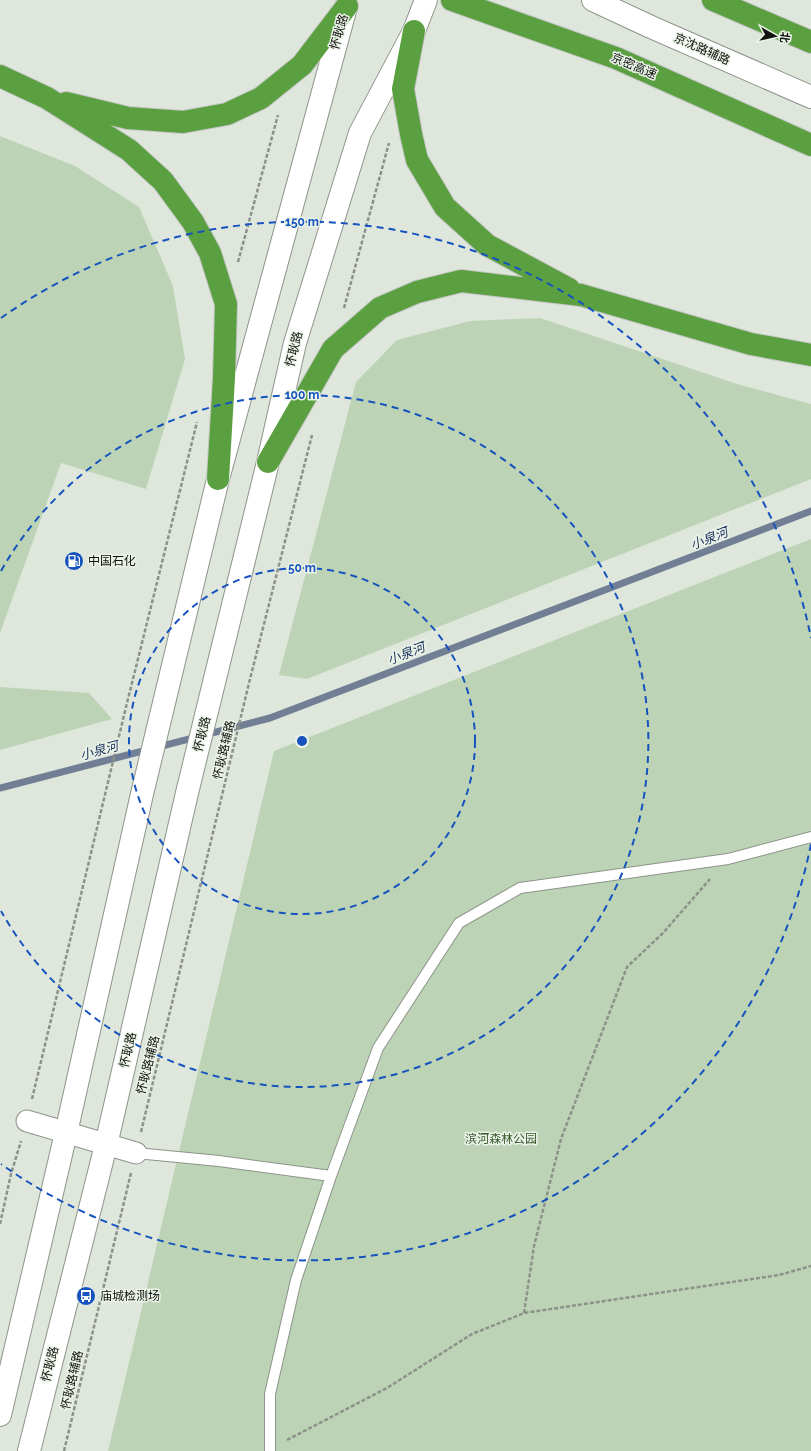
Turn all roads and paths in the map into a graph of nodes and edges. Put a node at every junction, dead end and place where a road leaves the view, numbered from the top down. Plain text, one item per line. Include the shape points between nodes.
1 (426, 0) edge
2 (452, 0) edge
3 (593, 0) edge
4 (713, 0) edge
5 (348, 3) edge
6 (414, 31) junction
7 (811, 42) edge
8 (0, 76) edge
9 (811, 97) edge
10 (47, 98) junction
11 (811, 145) edge
12 (581, 295) junction
13 (811, 355) edge
14 (268, 462) junction
15 (218, 479) junction
16 (249, 683) dead end
17 (126, 707) dead end
18 (811, 837) edge
19 (728, 859) junction
20 (27, 1121) junction
21 (66, 1133) junction
22 (106, 1145) junction
23 (136, 1153) junction
24 (331, 1176) junction
25 (0, 1224) edge
26 (811, 1266) edge
27 (524, 1314) junction
28 (0, 1416) edge
29 (270, 1450) edge
30 (29, 1451) edge
31 (64, 1451) edge

1 - 6 main road, 怀耿路
2 - 11 highway, 京密高速 via 616,58
3 - 9 main road, 京沈路辅路
4 - 7 highway
5 - 10 highway via 302,64 261,98 227,114 183,122 128,118
5 - 15 main road, 怀耿路
6 - 12 highway via 403,89 417,160 445,207 487,245
6 - 14 main road, 怀耿路 via 360,133 295,343
8 - 10 highway
10 - 15 highway via 128,150 163,180 193,222 210,253 226,304
12 - 13 highway via 751,344
12 - 14 highway via 462,280 417,292 380,308 334,349
14 - 22 main road, 怀耿路 via 187,793
15 - 21 main road, 怀耿路 via 142,794
16 - 23 path, 怀耿路辅路
17 - 20 path
18 - 19 lane
19 - 24 lane via 520,888 459,923 378,1048
19 - 27 path via 663,932 627,967 561,1139 534,1246
20 - 21 street
20 - 25 path via 11,1174
21 - 22 street
21 - 28 main road, 怀耿路
22 - 23 street
22 - 30 main road, 怀耿路
23 - 24 lane
23 - 31 path, 怀耿路辅路
24 - 29 lane via 296,1280 270,1394
26 - 27 path via 779,1275
27 - 29 path via 472,1334 387,1388

